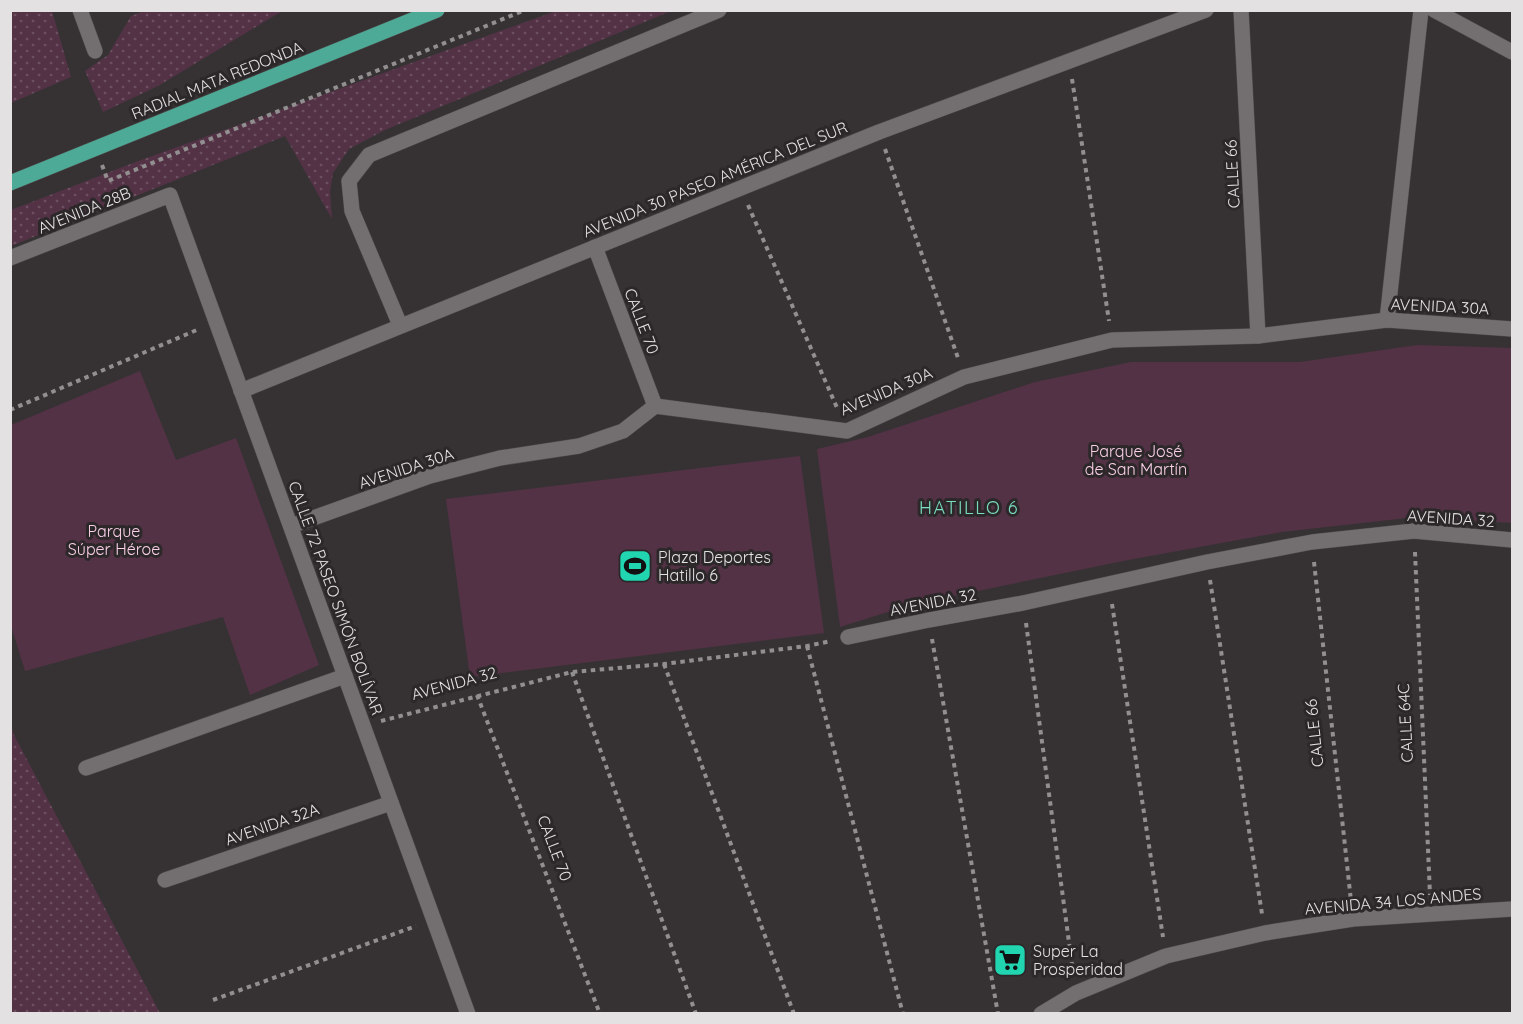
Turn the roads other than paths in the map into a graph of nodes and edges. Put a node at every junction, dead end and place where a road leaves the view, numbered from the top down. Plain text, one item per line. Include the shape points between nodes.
1 (80, 10) edge
2 (437, 10) edge
3 (719, 10) edge
4 (1206, 10) edge
5 (1241, 10) edge
6 (1421, 10) edge
7 (1434, 10) edge
8 (95, 51) dead end
9 (1512, 52) edge
10 (10, 183) edge
11 (170, 195) joint
12 (595, 248) junction
13 (10, 258) edge
14 (1387, 320) junction
15 (400, 325) junction
16 (1512, 329) edge
17 (1258, 336) junction
18 (241, 391) junction
19 (655, 406) junction
20 (291, 526) junction
21 (1512, 540) edge
22 (848, 637) road end
23 (345, 676) junction
24 (86, 768) dead end
25 (391, 803) junction
26 (165, 880) dead end
27 (1512, 909) edge
28 (468, 1014) edge
29 (1041, 1014) edge

1 - 8 street
2 - 10 main road, RADIAL MATA REDONDA
3 - 15 street via 369,156 349,181 352,211
4 - 12 street, AVENIDA 30 PASEO AMÉRICA DEL SUR via 879,132
5 - 17 street, CALLE 66
6 - 14 street
7 - 9 street
11 - 13 street, AVENIDA 28B
11 - 18 street, CALLE 72 PASEO SIMÓN BOLÍVAR
12 - 15 street, AVENIDA 30 PASEO AMÉRICA DEL SUR
12 - 19 street, CALLE 70
14 - 16 street, AVENIDA 30A
14 - 17 street, AVENIDA 30A
15 - 18 street, AVENIDA 30 PASEO AMÉRICA DEL SUR
17 - 19 street, AVENIDA 30A via 1112,340 964,377 847,431
18 - 20 street, CALLE 72 PASEO SIMÓN BOLÍVAR
19 - 20 street, AVENIDA 30A via 623,431 579,446 500,458 430,476
20 - 23 street, CALLE 72 PASEO SIMÓN BOLÍVAR
21 - 22 street, AVENIDA 32 via 1414,531 1312,542
23 - 24 street
23 - 25 street, CALLE 72 PASEO SIMÓN BOLÍVAR
25 - 26 street, AVENIDA 32A
25 - 28 street, CALLE 72 PASEO SIMÓN BOLÍVAR
27 - 29 street, AVENIDA 34 LOS ANDES via 1353,919 1265,933 1166,956 1076,993

